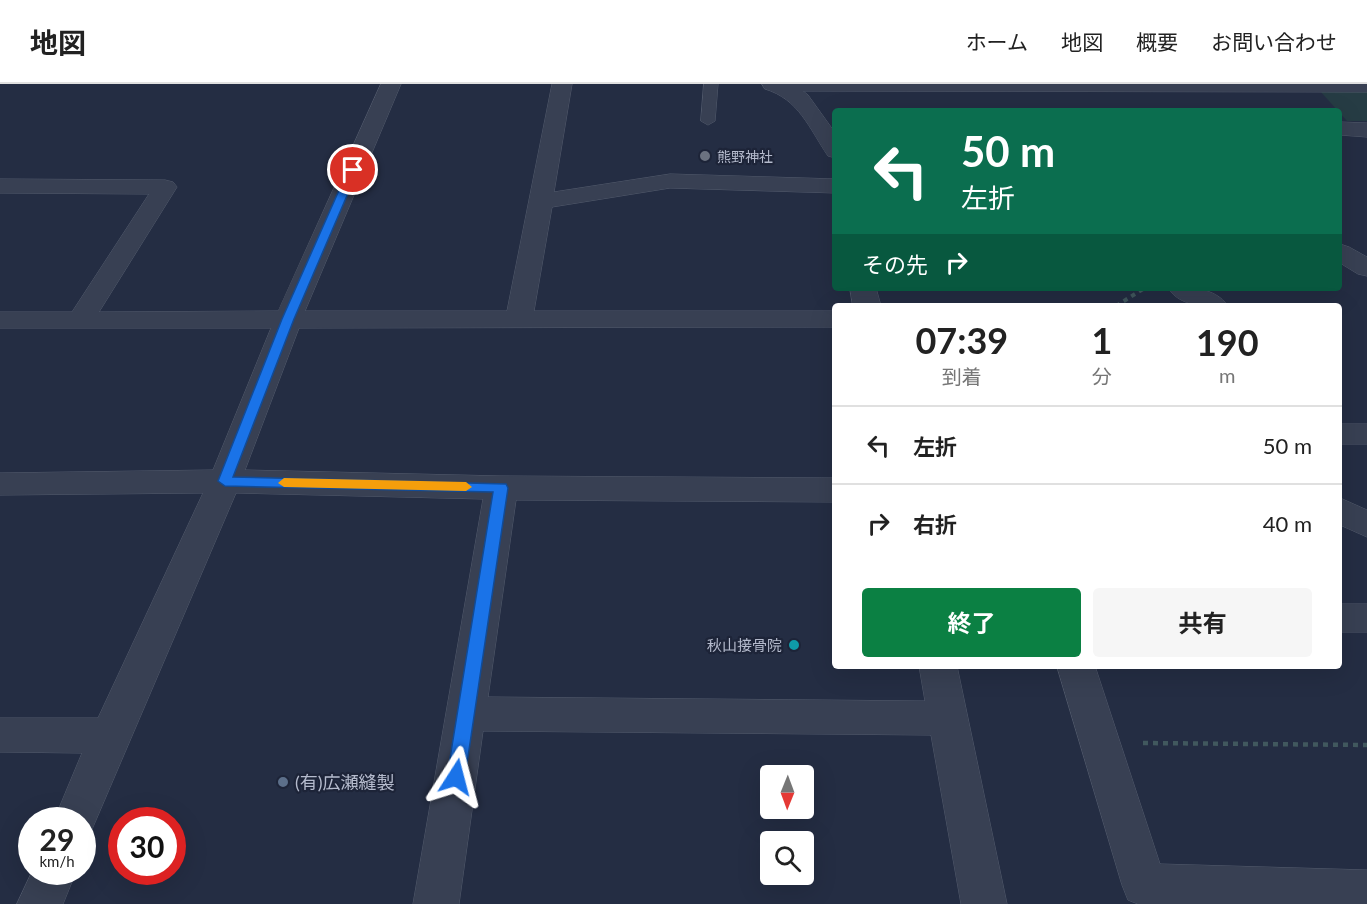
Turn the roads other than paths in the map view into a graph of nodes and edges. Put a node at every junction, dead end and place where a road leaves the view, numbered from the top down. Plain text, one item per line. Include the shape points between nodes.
1 (391, 84) edge
2 (562, 84) edge
3 (711, 84) edge
4 (980, 85) edge
5 (1184, 85) edge
6 (1367, 86) edge
7 (778, 87) edge
8 (911, 94) edge
9 (708, 121) dead end
10 (1342, 129) edge
11 (1367, 130) edge
12 (832, 145) edge
13 (0, 186) edge
14 (832, 186) edge
15 (540, 202) junction
16 (1342, 253) edge
17 (1367, 268) edge
18 (1186, 291) edge
19 (1208, 303) edge
20 (81, 319) junction
21 (288, 319) junction
22 (519, 319) junction
23 (832, 319) edge
24 (0, 320) edge
25 (225, 481) junction
26 (0, 484) edge
27 (501, 488) junction
28 (832, 490) edge
29 (1342, 618) edge
30 (1367, 618) edge
31 (939, 669) edge
32 (1077, 669) edge
33 (466, 714) junction
34 (948, 718) junction
35 (0, 735) edge
36 (110, 736) junction
37 (80, 807) edge
38 (48, 885) edge
39 (1367, 892) edge
40 (40, 904) edge
41 (436, 904) edge
42 (984, 904) edge

1 - 21 street
2 - 15 street
3 - 9 lane
4 - 5 street
4 - 8 street
5 - 6 street
7 - 8 street via 800,85
7 - 12 street via 801,99
10 - 11 street
13 - 20 street via 165,187
14 - 15 street via 670,181
15 - 22 street
16 - 17 street
18 - 19 street
20 - 21 street
20 - 24 street
21 - 22 street
21 - 25 street
22 - 23 street
25 - 26 street
25 - 27 street
25 - 36 street
27 - 28 street
27 - 33 street
29 - 30 street
31 - 34 street
32 - 39 street via 1144,885
33 - 34 street
33 - 41 street
34 - 42 street
35 - 36 street
36 - 37 street
38 - 40 street

